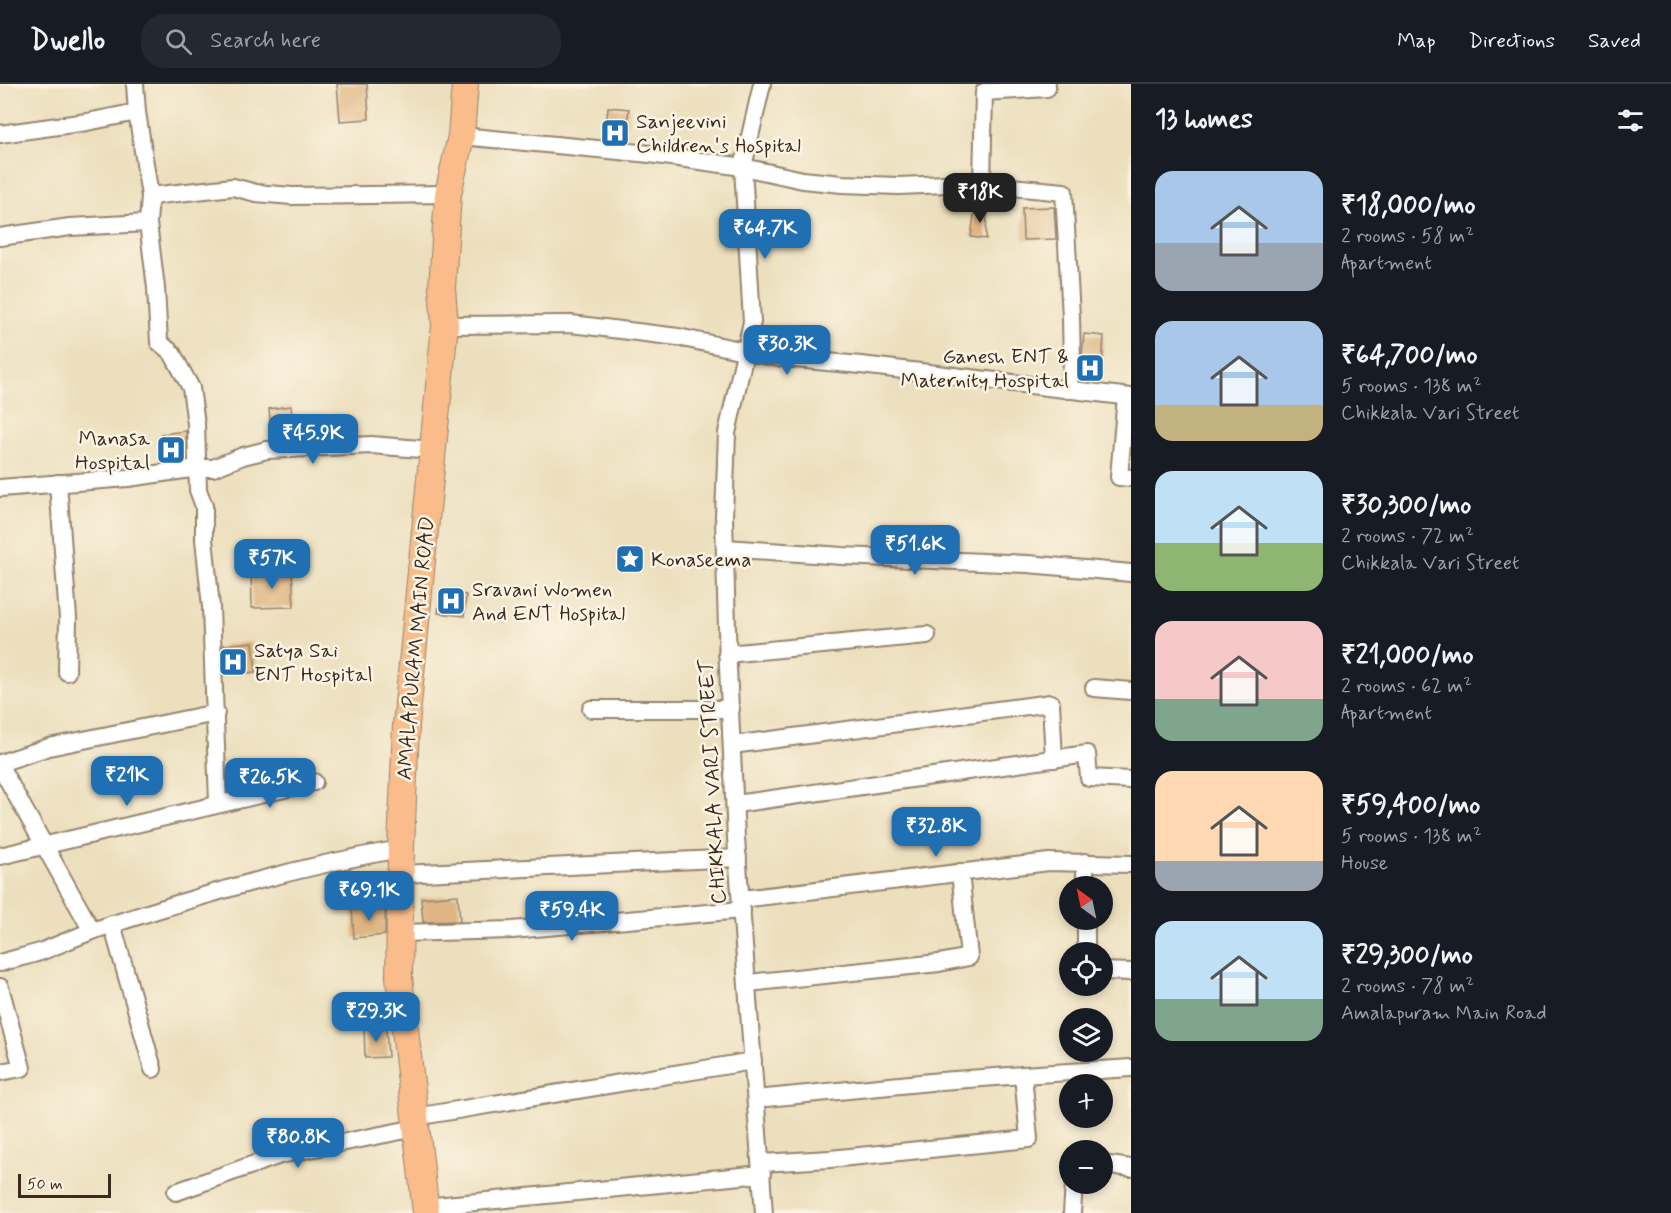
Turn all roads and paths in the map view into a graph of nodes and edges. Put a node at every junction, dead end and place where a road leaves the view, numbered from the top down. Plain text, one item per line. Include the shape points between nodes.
1 (135, 84) edge
2 (465, 84) edge
3 (762, 84) edge
4 (1047, 84) edge
5 (137, 112) junction
6 (0, 134) edge
7 (461, 136) junction
8 (743, 167) junction
9 (982, 184) junction
10 (448, 194) junction
11 (150, 196) junction
12 (148, 223) junction
13 (0, 237) edge
14 (445, 325) junction
15 (746, 350) junction
16 (1068, 390) junction
17 (1129, 397) edge
18 (433, 450) junction
19 (198, 468) junction
20 (1131, 478) edge
21 (58, 483) junction
22 (0, 488) edge
23 (726, 548) junction
24 (1131, 573) edge
25 (927, 635) dead end
26 (727, 654) junction
27 (67, 672) dead end
28 (1094, 688) dead end
29 (1131, 691) edge
30 (591, 709) dead end
31 (731, 709) junction
32 (216, 713) junction
33 (732, 745) junction
34 (1054, 759) junction
35 (0, 764) edge
36 (1131, 780) edge
37 (314, 782) dead end
38 (218, 803) junction
39 (736, 804) junction
40 (43, 844) junction
41 (401, 849) junction
42 (0, 855) edge
43 (738, 858) junction
44 (1085, 862) junction
45 (1131, 864) edge
46 (960, 872) junction
47 (402, 874) junction
48 (1085, 876) edge
49 (742, 904) junction
50 (112, 924) junction
51 (92, 931) junction
52 (400, 933) junction
53 (0, 963) edge
54 (1113, 971) edge
55 (1131, 972) edge
56 (748, 983) junction
57 (0, 987) edge
58 (753, 1061) junction
59 (1131, 1068) edge
60 (153, 1069) dead end
61 (0, 1072) edge
62 (1023, 1075) junction
63 (756, 1099) junction
64 (416, 1123) junction
65 (1113, 1166) edge
66 (1131, 1168) edge
67 (761, 1169) junction
68 (176, 1192) dead end
69 (1073, 1194) edge
70 (426, 1210) edge
71 (764, 1213) edge
72 (1072, 1213) edge

1 - 5 street
2 - 7 highway, AMALAPURAM MAIN ROAD
3 - 8 street, CHIKKALA VARI STREET
4 - 9 street via 1047,88 984,93
5 - 6 street
5 - 11 street
7 - 8 street
7 - 10 highway, AMALAPURAM MAIN ROAD
8 - 9 street via 842,184
8 - 15 street, CHIKKALA VARI STREET via 752,322
9 - 16 street via 1064,192 1072,365
10 - 11 street via 292,196 233,187
10 - 14 highway, AMALAPURAM MAIN ROAD via 442,288
11 - 12 street
12 - 13 street via 69,227
12 - 19 street via 159,342 172,353 191,388
14 - 15 street via 571,324
14 - 18 highway, AMALAPURAM MAIN ROAD
15 - 16 street via 772,357
15 - 23 street, CHIKKALA VARI STREET via 728,433
16 - 17 street
17 - 20 street via 1119,477
18 - 19 street via 353,445 267,450 213,468
18 - 41 highway, AMALAPURAM MAIN ROAD via 406,725
19 - 21 street
19 - 32 street via 198,490 204,506
21 - 22 street
21 - 27 street via 68,618
23 - 24 street
23 - 26 street, CHIKKALA VARI STREET
25 - 26 street
26 - 31 street, CHIKKALA VARI STREET
28 - 29 street
30 - 31 street
31 - 33 street, CHIKKALA VARI STREET
32 - 35 street via 49,747
32 - 38 street
33 - 34 street via 1051,703
33 - 39 street, CHIKKALA VARI STREET
34 - 36 street via 1087,754 1089,778
34 - 39 street
35 - 40 street
37 - 38 street
38 - 40 street
39 - 43 street, CHIKKALA VARI STREET
40 - 42 street
40 - 51 street
41 - 47 highway, AMALAPURAM MAIN ROAD
41 - 50 street via 272,875
43 - 47 street
43 - 49 street, CHIKKALA VARI STREET
44 - 45 street
44 - 46 street
44 - 48 street
46 - 49 street
46 - 56 street via 969,957
47 - 52 highway, AMALAPURAM MAIN ROAD
49 - 52 street via 512,930
49 - 56 street, CHIKKALA VARI STREET
50 - 51 street
50 - 60 street
51 - 53 street
52 - 64 highway, AMALAPURAM MAIN ROAD via 399,977
54 - 55 street
56 - 58 street, CHIKKALA VARI STREET
57 - 61 street via 22,1068
58 - 63 street, CHIKKALA VARI STREET
58 - 64 street
59 - 62 street
62 - 63 street
62 - 67 street via 1029,1139
63 - 67 street, CHIKKALA VARI STREET
64 - 68 street via 280,1155
64 - 70 highway, AMALAPURAM MAIN ROAD
65 - 66 street
67 - 70 street
67 - 71 street, CHIKKALA VARI STREET
69 - 72 street

